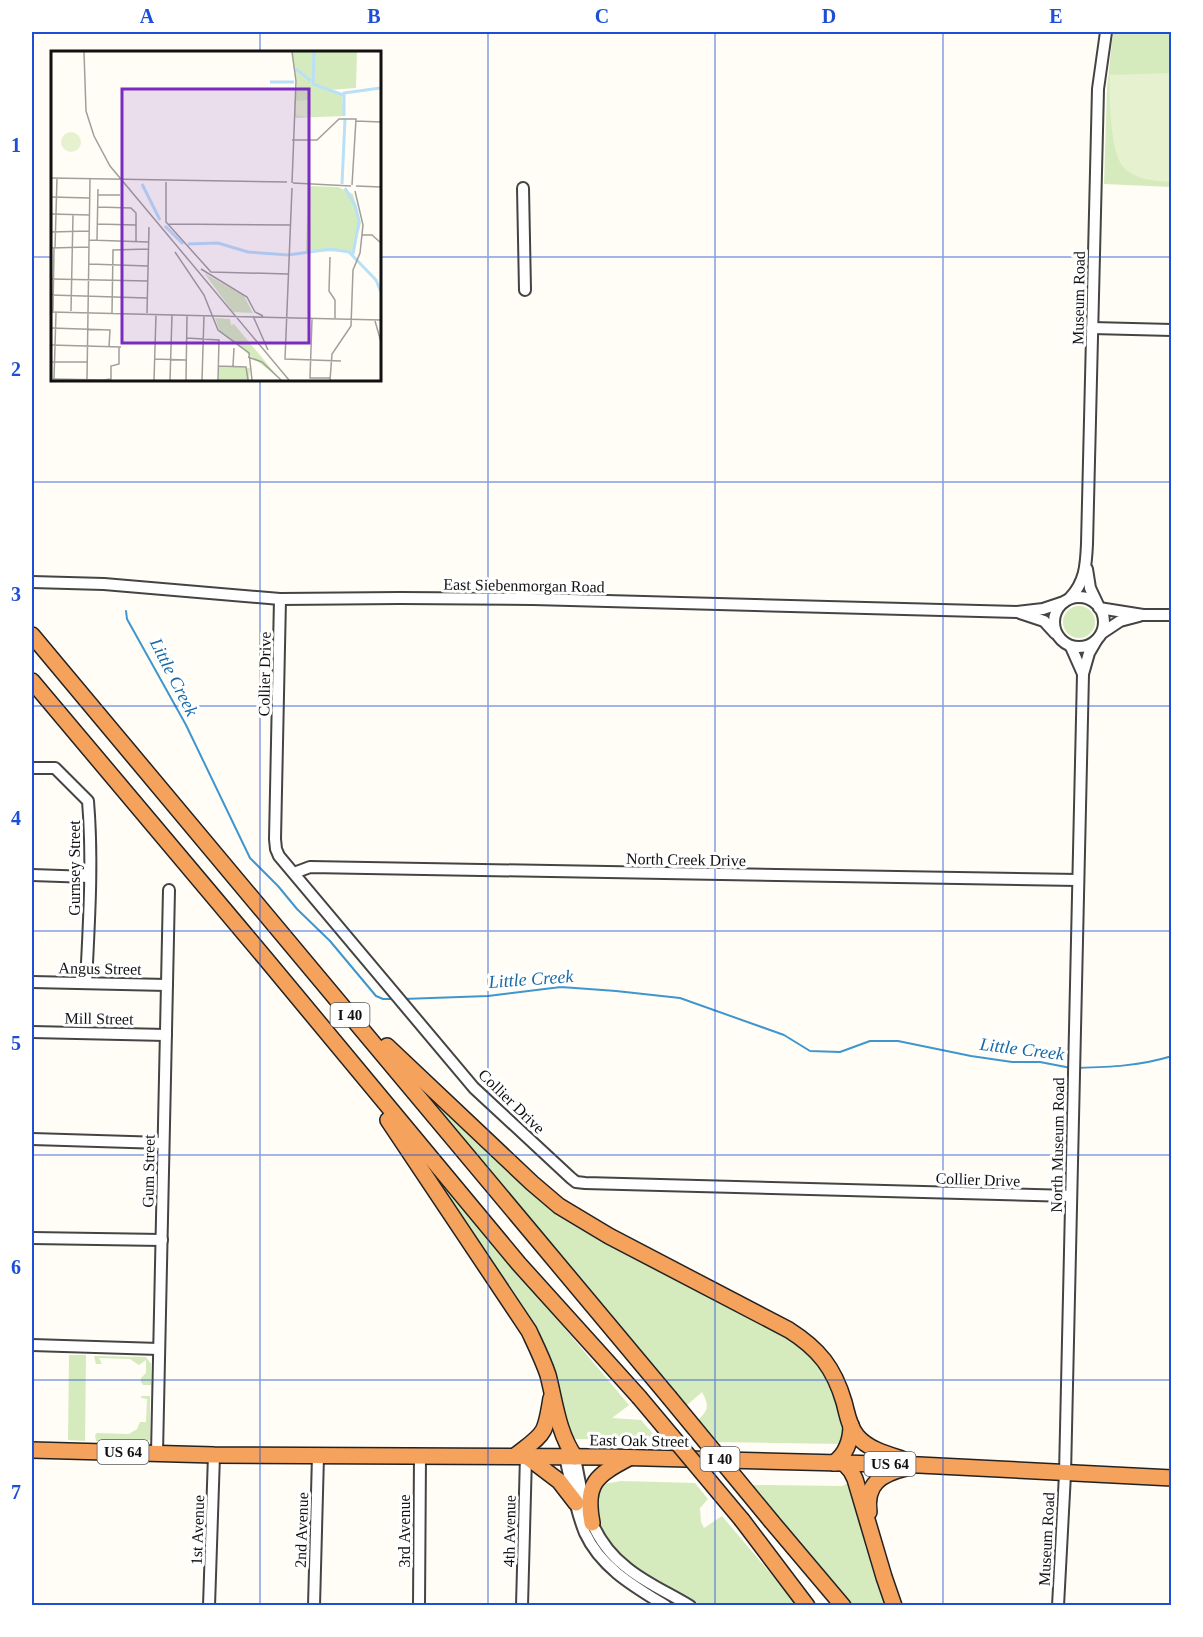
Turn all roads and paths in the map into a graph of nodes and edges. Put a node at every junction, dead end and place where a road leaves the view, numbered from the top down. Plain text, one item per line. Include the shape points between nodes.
1 (1106, 32) edge
2 (523, 189) dead end
3 (525, 291) dead end
4 (1092, 328) junction
5 (1172, 330) edge
6 (1086, 566) junction
7 (32, 582) edge
8 (280, 599) junction
9 (1067, 600) junction
10 (1099, 606) junction
11 (1017, 612) junction
12 (1143, 615) junction
13 (1172, 615) edge
14 (32, 635) edge
15 (1057, 636) junction
16 (1099, 637) junction
17 (1071, 646) junction
18 (1083, 674) junction
19 (32, 681) edge
20 (32, 768) edge
21 (294, 873) junction
22 (32, 875) edge
23 (90, 877) junction
24 (1078, 880) junction
25 (169, 890) dead end
26 (32, 982) edge
27 (86, 983) junction
28 (167, 985) junction
29 (337, 999) junction
30 (32, 1032) edge
31 (166, 1035) junction
32 (342, 1050) junction
33 (32, 1139) edge
34 (164, 1143) junction
35 (1071, 1196) junction
36 (32, 1238) edge
37 (162, 1240) junction
38 (32, 1345) edge
39 (159, 1349) junction
40 (552, 1392) junction
41 (850, 1425) junction
42 (32, 1450) edge
43 (157, 1453) junction
44 (214, 1455) junction
45 (318, 1456) junction
46 (420, 1456) junction
47 (520, 1456) junction
48 (570, 1456) junction
49 (632, 1457) junction
50 (839, 1463) junction
51 (919, 1465) junction
52 (1065, 1473) junction
53 (1172, 1478) edge
54 (576, 1503) junction
55 (592, 1522) junction
56 (875, 1544) junction
57 (209, 1605) edge
58 (314, 1605) edge
59 (419, 1605) edge
60 (522, 1605) edge
61 (666, 1605) edge
62 (690, 1605) edge
63 (807, 1605) edge
64 (843, 1605) edge
65 (894, 1605) edge
66 (1058, 1605) edge

1 - 4 street, Museum Road via 1098,89
2 - 3 street
4 - 5 street
4 - 6 street, Museum Road
6 - 9 street, Museum Road via 1082,584
6 - 10 street, Museum Road
7 - 8 street, East Siebenmorgan Road
8 - 11 street, East Siebenmorgan Road via 533,599
8 - 21 street, Collier Drive via 275,839 279,856
9 - 10 street via 1085,597
9 - 11 street, East Siebenmorgan Road via 1043,609
9 - 15 street via 1054,614
10 - 12 street
10 - 16 street via 1104,618
11 - 15 street, East Siebenmorgan Road via 1044,621
12 - 13 street
12 - 16 street via 1120,621
14 - 29 highway, I 40
15 - 17 street
16 - 17 street via 1084,647
16 - 18 street, North Museum Road
17 - 18 street, North Museum Road
18 - 24 street, North Museum Road
19 - 32 highway, I 40
20 - 23 street, Gurnsey Street via 55,768 88,801
21 - 24 street, North Creek Drive via 310,867
21 - 35 street, Collier Drive via 474,1088 576,1182
22 - 23 street
23 - 27 street, Gurnsey Street
24 - 35 street, North Museum Road
25 - 28 street, Gum Street
26 - 27 street, Angus Street
27 - 28 street, Angus Street
28 - 31 street, Gum Street
29 - 41 highway via 552,1201 596,1229 807,1343 834,1376
29 - 64 highway, I 40, bridge
30 - 31 street, Mill Street
31 - 34 street, Gum Street
32 - 40 highway via 521,1318 540,1353
32 - 63 highway, I 40, bridge via 519,1264 639,1397
33 - 34 street
34 - 37 street, Gum Street
35 - 52 street, North Museum Road
36 - 37 street
37 - 39 street, Gum Street
38 - 39 street
39 - 43 street, Gum Street
40 - 47 highway via 544,1431
40 - 48 highway
41 - 50 highway via 848,1446
41 - 51 highway via 857,1437 875,1450
42 - 43 highway, US 64
43 - 44 highway, US 64
44 - 45 highway, East Oak Street / US 64
44 - 57 street, 1st Avenue
45 - 46 highway, East Oak Street / US 64
45 - 58 street, 2nd Avenue
46 - 47 highway, East Oak Street / US 64
46 - 59 street, 3rd Avenue
47 - 48 highway, East Oak Street / US 64
47 - 54 highway via 559,1481
47 - 60 street, 4th Avenue
48 - 49 highway, East Oak Street / US 64
48 - 54 street
48 - 55 street
49 - 50 highway, East Oak Street / US 64
49 - 55 highway via 610,1469 593,1486 589,1508
50 - 51 highway, East Oak Street / US 64
50 - 56 highway via 855,1479
51 - 52 highway, East Oak Street / US 64
51 - 56 highway via 892,1472 878,1480 869,1492
52 - 53 highway, East Oak Street / US 64
52 - 66 street, Museum Road
54 - 61 street via 585,1533 602,1559 623,1578
55 - 62 street via 608,1550 626,1568
56 - 65 highway

